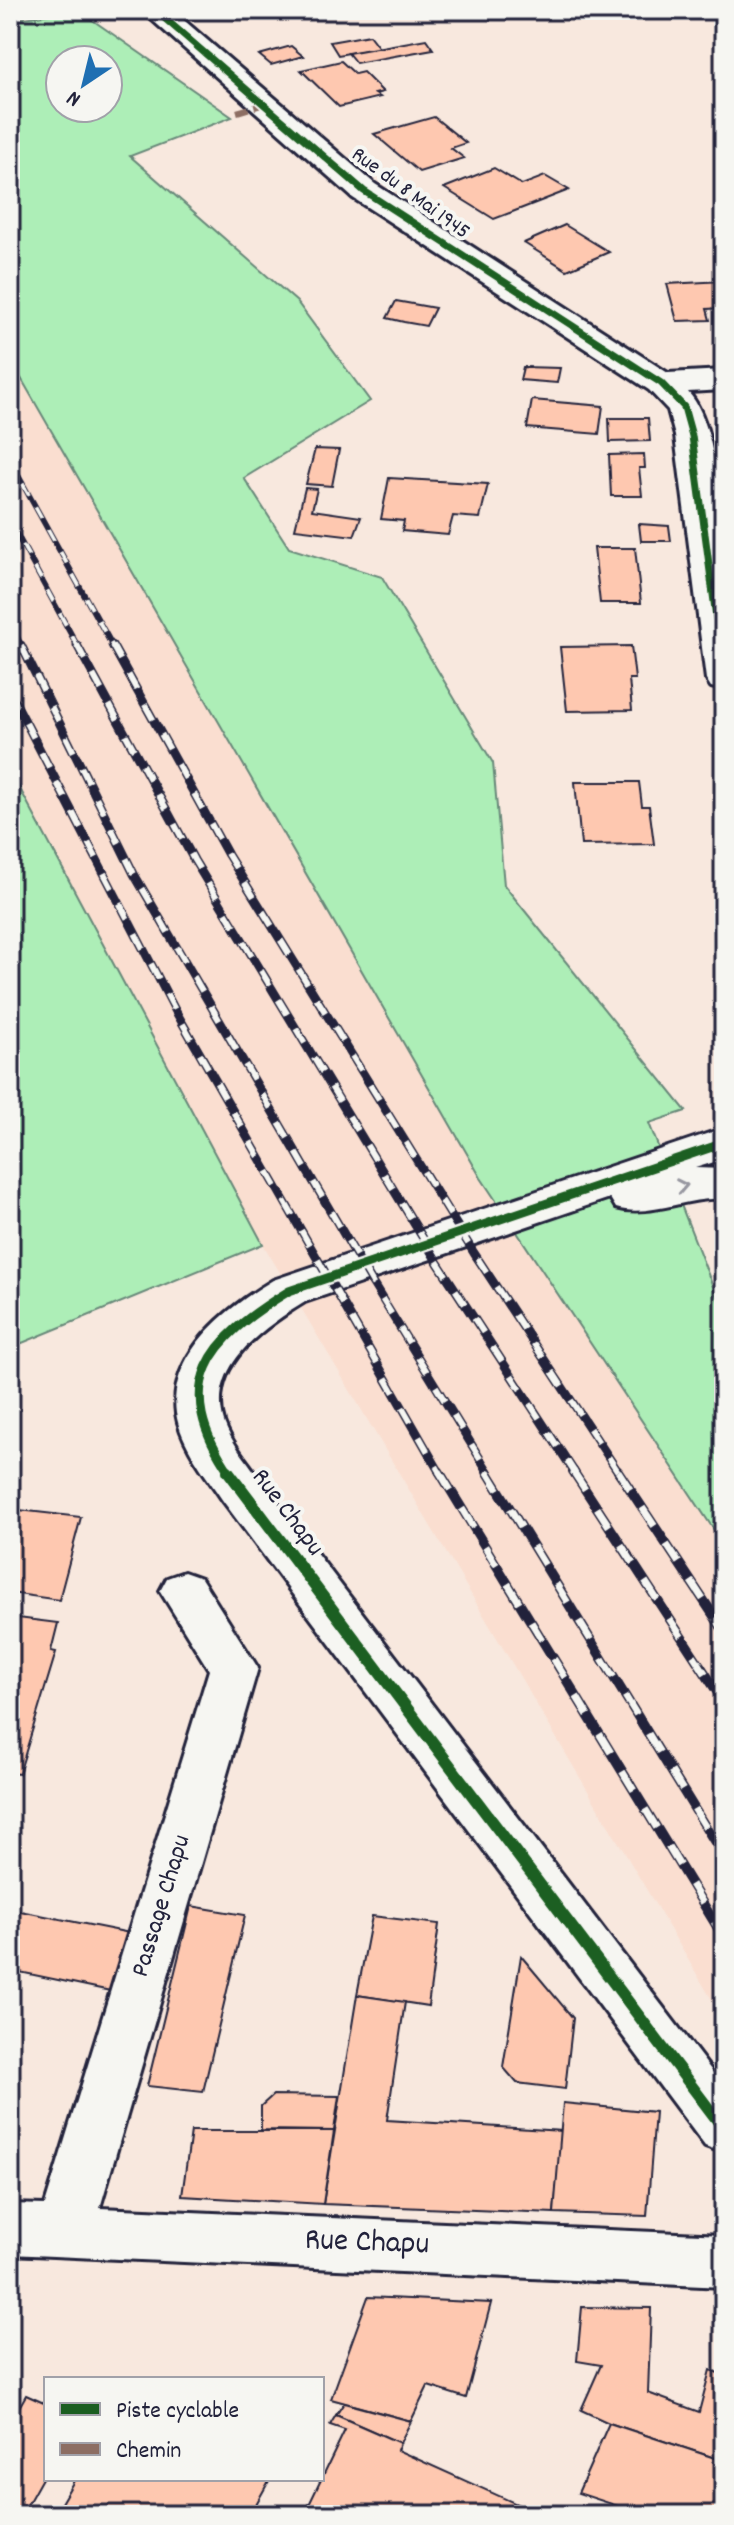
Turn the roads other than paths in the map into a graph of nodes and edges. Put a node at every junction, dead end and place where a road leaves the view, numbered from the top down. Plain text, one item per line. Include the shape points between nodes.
1 (155, 10) edge
2 (724, 380) edge
3 (661, 383) junction
4 (724, 679) edge
5 (724, 1143) edge
6 (724, 1184) edge
7 (495, 1222) junction
8 (184, 1591) dead end
9 (724, 2129) edge
10 (10, 2229) edge
11 (65, 2232) junction
12 (724, 2261) edge

1 - 3 street, Rue du 8 Mai 1945 via 364,191
2 - 3 street
3 - 4 street, Rue du 8 Mai 1945 via 684,407 692,436
5 - 7 street, Rue Chapu
7 -> 6 street, Rue Chapu via 703,1182
7 - 9 street, Rue Chapu via 289,1291 256,1310 217,1352 201,1381 198,1411 211,1445 240,1488
8 - 11 street, Passage Chapu via 234,1668
10 - 11 street, Rue Chapu
11 - 12 street, Rue Chapu

